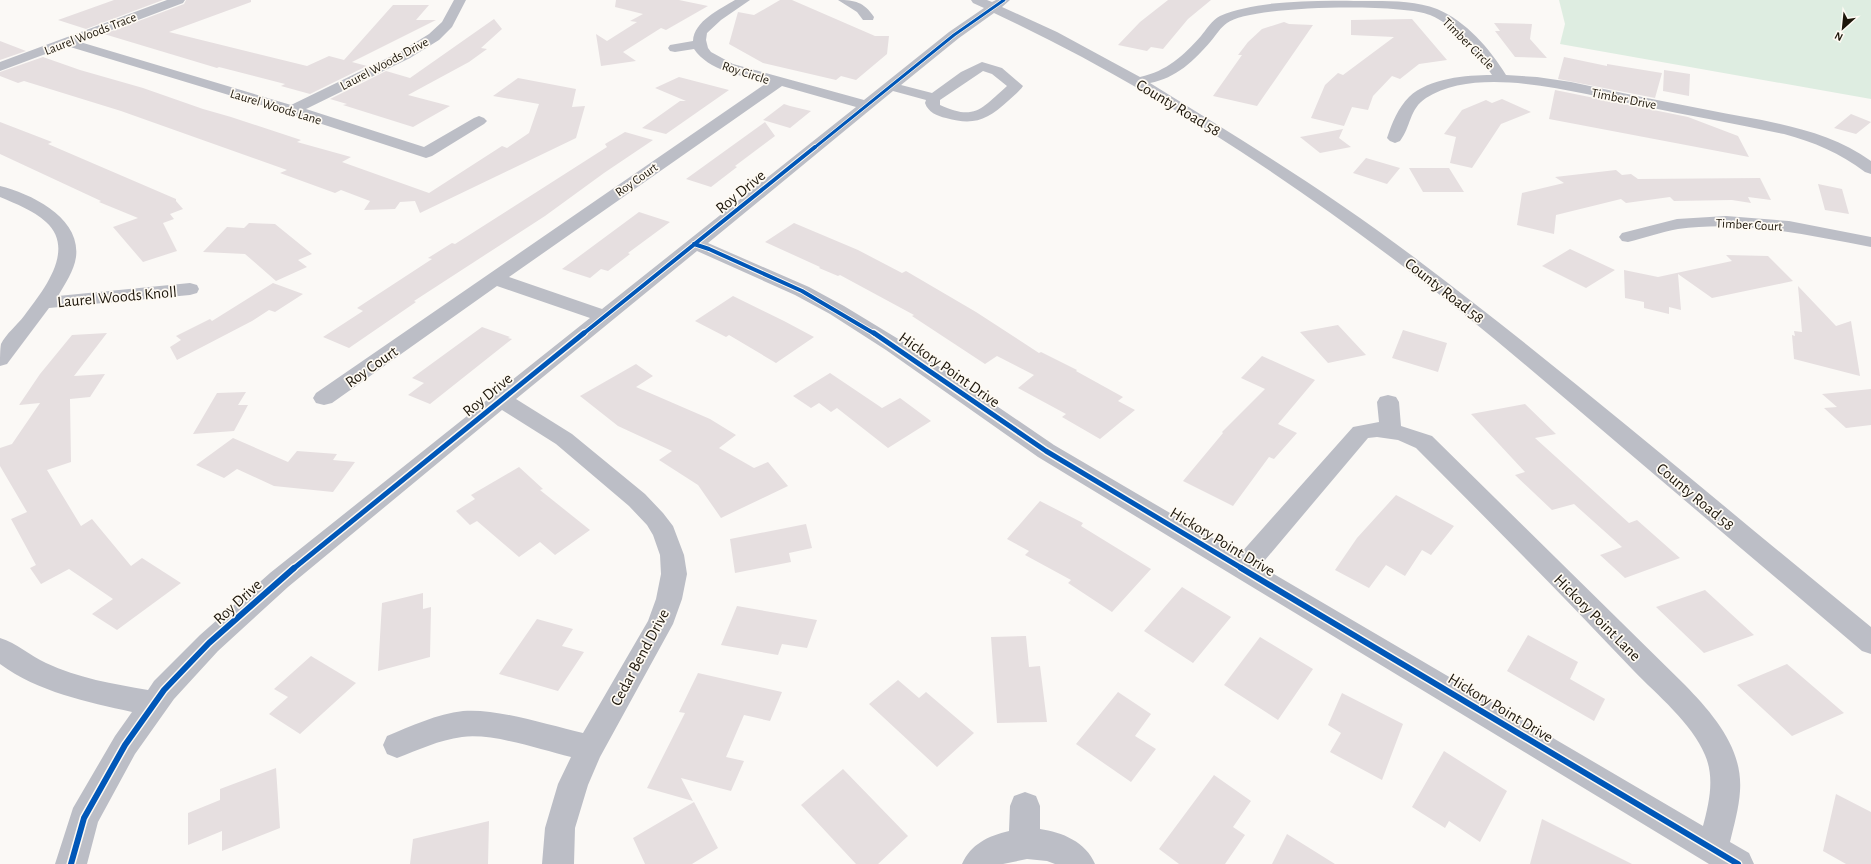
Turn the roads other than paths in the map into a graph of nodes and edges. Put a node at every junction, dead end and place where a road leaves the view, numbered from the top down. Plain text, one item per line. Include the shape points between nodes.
1 (179, 0) edge
2 (460, 0) edge
3 (744, 0) edge
4 (844, 0) edge
5 (992, 2) edge
6 (1448, 5) dead end
7 (1432, 11) junction
8 (868, 17) dead end
9 (67, 42) junction
10 (700, 44) junction
11 (675, 48) dead end
12 (1189, 58) junction
13 (0, 67) edge
14 (1502, 78) junction
15 (778, 82) junction
16 (1138, 82) junction
17 (890, 86) junction
18 (934, 98) junction
19 (1164, 98) junction
20 (867, 105) junction
21 (293, 110) junction
22 (480, 121) dead end
23 (1395, 138) dead end
24 (1871, 169) edge
25 (0, 191) edge
26 (1628, 237) dead end
27 (1871, 242) edge
28 (694, 244) junction
29 (496, 278) junction
30 (190, 289) dead end
31 (44, 303) junction
32 (604, 316) junction
33 (0, 359) edge
34 (324, 398) dead end
35 (501, 400) junction
36 (1388, 402) dead end
37 (1391, 431) junction
38 (1243, 568) junction
39 (1871, 642) edge
40 (0, 648) edge
41 (155, 704) junction
42 (397, 745) dead end
43 (590, 748) junction
44 (1025, 806) dead end
45 (1024, 844) junction
46 (1713, 849) junction
47 (71, 864) edge
48 (558, 864) edge
49 (978, 864) edge
50 (1079, 864) edge
51 (1738, 864) edge

1 - 9 street, Laurel Woods Trace
2 - 21 street, Laurel Woods Drive via 447,24 434,37 405,55
3 - 10 street via 706,25 701,32
4 - 8 street via 861,9
5 - 16 street, County Road 58
5 - 17 street, Roy Drive
6 - 7 street, Timber Circle
7 - 12 street, Timber Circle via 1402,5 1306,4 1258,8 1222,20
7 - 14 street, Timber Circle via 1453,22 1491,62
9 - 13 street, Laurel Woods Trace
9 - 21 street, Laurel Woods Lane
10 - 11 street
10 - 15 street, Roy Circle via 706,55 713,60
12 - 16 street, Timber Circle via 1160,77
12 - 19 street, Timber Circle via 1187,67
14 - 23 street, Timber Drive via 1460,82 1426,91 1407,107
14 - 24 street, Timber Drive via 1565,86 1797,132 1854,156
15 - 20 street, Roy Circle
15 - 29 street, Roy Court
16 - 19 street, County Road 58
17 - 18 street
17 - 20 street, Roy Drive
18 - 18 street via 934,108 959,117 972,118 983,113 1016,86 997,71 982,66
19 - 39 street, County Road 58 via 1280,171 1412,264 1522,351
20 - 28 street, Roy Drive
21 - 22 street, Laurel Woods Lane via 426,153
25 - 31 street via 44,211 58,224 64,234 68,245 67,260
26 - 27 street, Timber Court via 1678,224 1726,222 1789,226
28 - 32 street, Roy Drive
28 - 38 street, Hickory Point Drive via 802,291 837,310 893,345 1046,451
29 - 32 street
29 - 34 street, Roy Court
30 - 31 street, Laurel Woods Knoll
31 - 33 street
32 - 35 street, Roy Drive
35 - 41 street, Roy Drive via 279,580 209,643 164,690
35 - 43 street, Cedar Bend Drive via 564,439 637,500 664,533 672,555 674,574 660,624
36 - 37 street
37 - 38 street, Hickory Point Lane via 1361,432
37 - 46 street, Hickory Point Lane via 1424,442 1695,717 1720,754 1725,771 1726,790
38 - 46 street, Hickory Point Drive
40 - 41 street via 26,666 62,683
41 - 47 street, Roy Drive via 125,744 84,818
42 - 43 street via 433,731 462,724 488,724
43 - 48 street, Cedar Bend Drive via 574,784 560,828
44 - 45 street
45 - 49 street via 1013,844 990,853
45 - 50 street via 1046,846 1063,852
46 - 51 street, Hickory Point Drive

